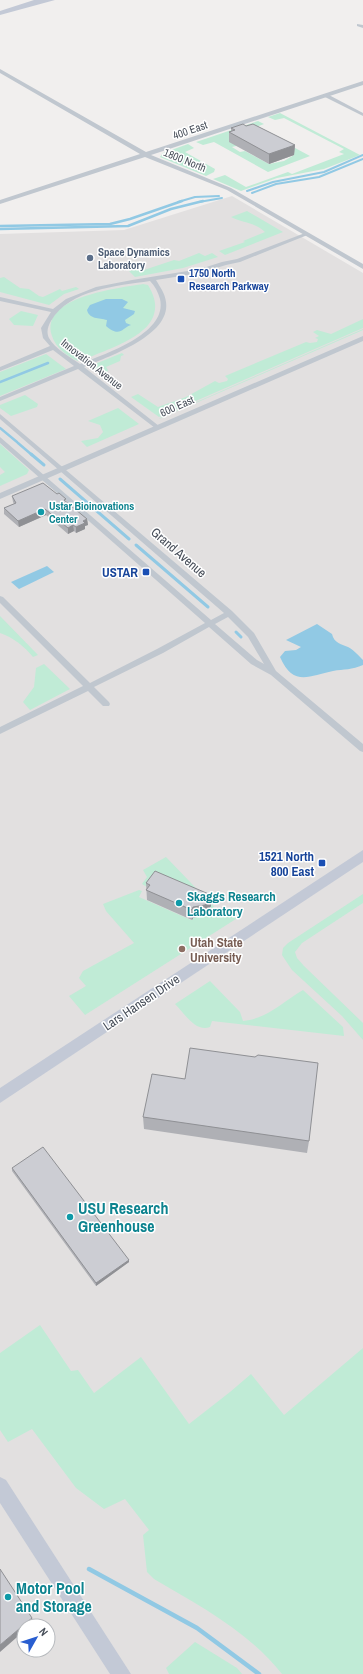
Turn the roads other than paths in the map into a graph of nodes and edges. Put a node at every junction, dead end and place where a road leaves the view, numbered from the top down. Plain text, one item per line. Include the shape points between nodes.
1 (40, 0) edge
2 (52, 0) edge
3 (23, 6) junction
4 (0, 13) edge
5 (0, 71) edge
6 (363, 83) edge
7 (325, 95) junction
8 (363, 107) edge
9 (354, 110) junction
10 (363, 114) edge
11 (146, 155) junction
12 (0, 202) edge
13 (300, 231) junction
14 (307, 234) junction
15 (229, 261) junction
16 (363, 267) edge
17 (153, 280) junction
18 (0, 299) edge
19 (54, 311) junction
20 (363, 338) edge
21 (54, 347) junction
22 (79, 367) junction
23 (0, 369) edge
24 (0, 399) edge
25 (0, 416) edge
26 (157, 427) junction
27 (0, 439) edge
28 (62, 469) junction
29 (44, 477) junction
30 (0, 496) edge
31 (0, 599) edge
32 (229, 613) junction
33 (210, 623) junction
34 (274, 673) junction
35 (89, 687) junction
36 (106, 704) dead end
37 (0, 731) edge
38 (363, 749) edge
39 (363, 856) edge
40 (0, 1096) edge
41 (0, 1486) edge
42 (121, 1674) edge

1 - 3 main road
2 - 3 main road
3 - 4 main road
5 - 11 street, 1800 North
6 - 7 street, 400 East
7 - 9 street
7 - 11 street, 400 East
8 - 9 street
9 - 10 street
11 - 12 street, 400 East
11 - 13 street, 1800 North via 229,189
13 - 14 street, 1800 North
13 - 15 street via 233,257
14 - 15 street via 238,262
14 - 16 street, 1800 North
15 - 17 street via 199,271
17 - 19 street via 97,289 68,301
17 - 22 street via 161,293 163,304 160,318 151,331 127,346
18 - 19 street
19 - 21 street, Innovation Avenue via 44,328 46,338
20 - 26 street, 600 East
21 - 22 street, Innovation Avenue
21 - 23 street
22 - 24 street
22 - 26 street, Innovation Avenue
25 - 28 street, Grand Avenue
26 - 28 street, 600 East
27 - 29 street, Grand Avenue
28 - 29 street, 600 East
28 - 32 street, Grand Avenue
29 - 30 street, 600 East
29 - 33 street, Grand Avenue
31 - 35 street
32 - 33 street
32 - 34 street, Grand Avenue via 251,635
33 - 34 street, Grand Avenue via 254,662
33 - 35 street
34 - 38 street, Grand Avenue
35 - 36 street
35 - 37 street
39 - 40 main road, Lars Hansen Drive
41 - 42 main road

